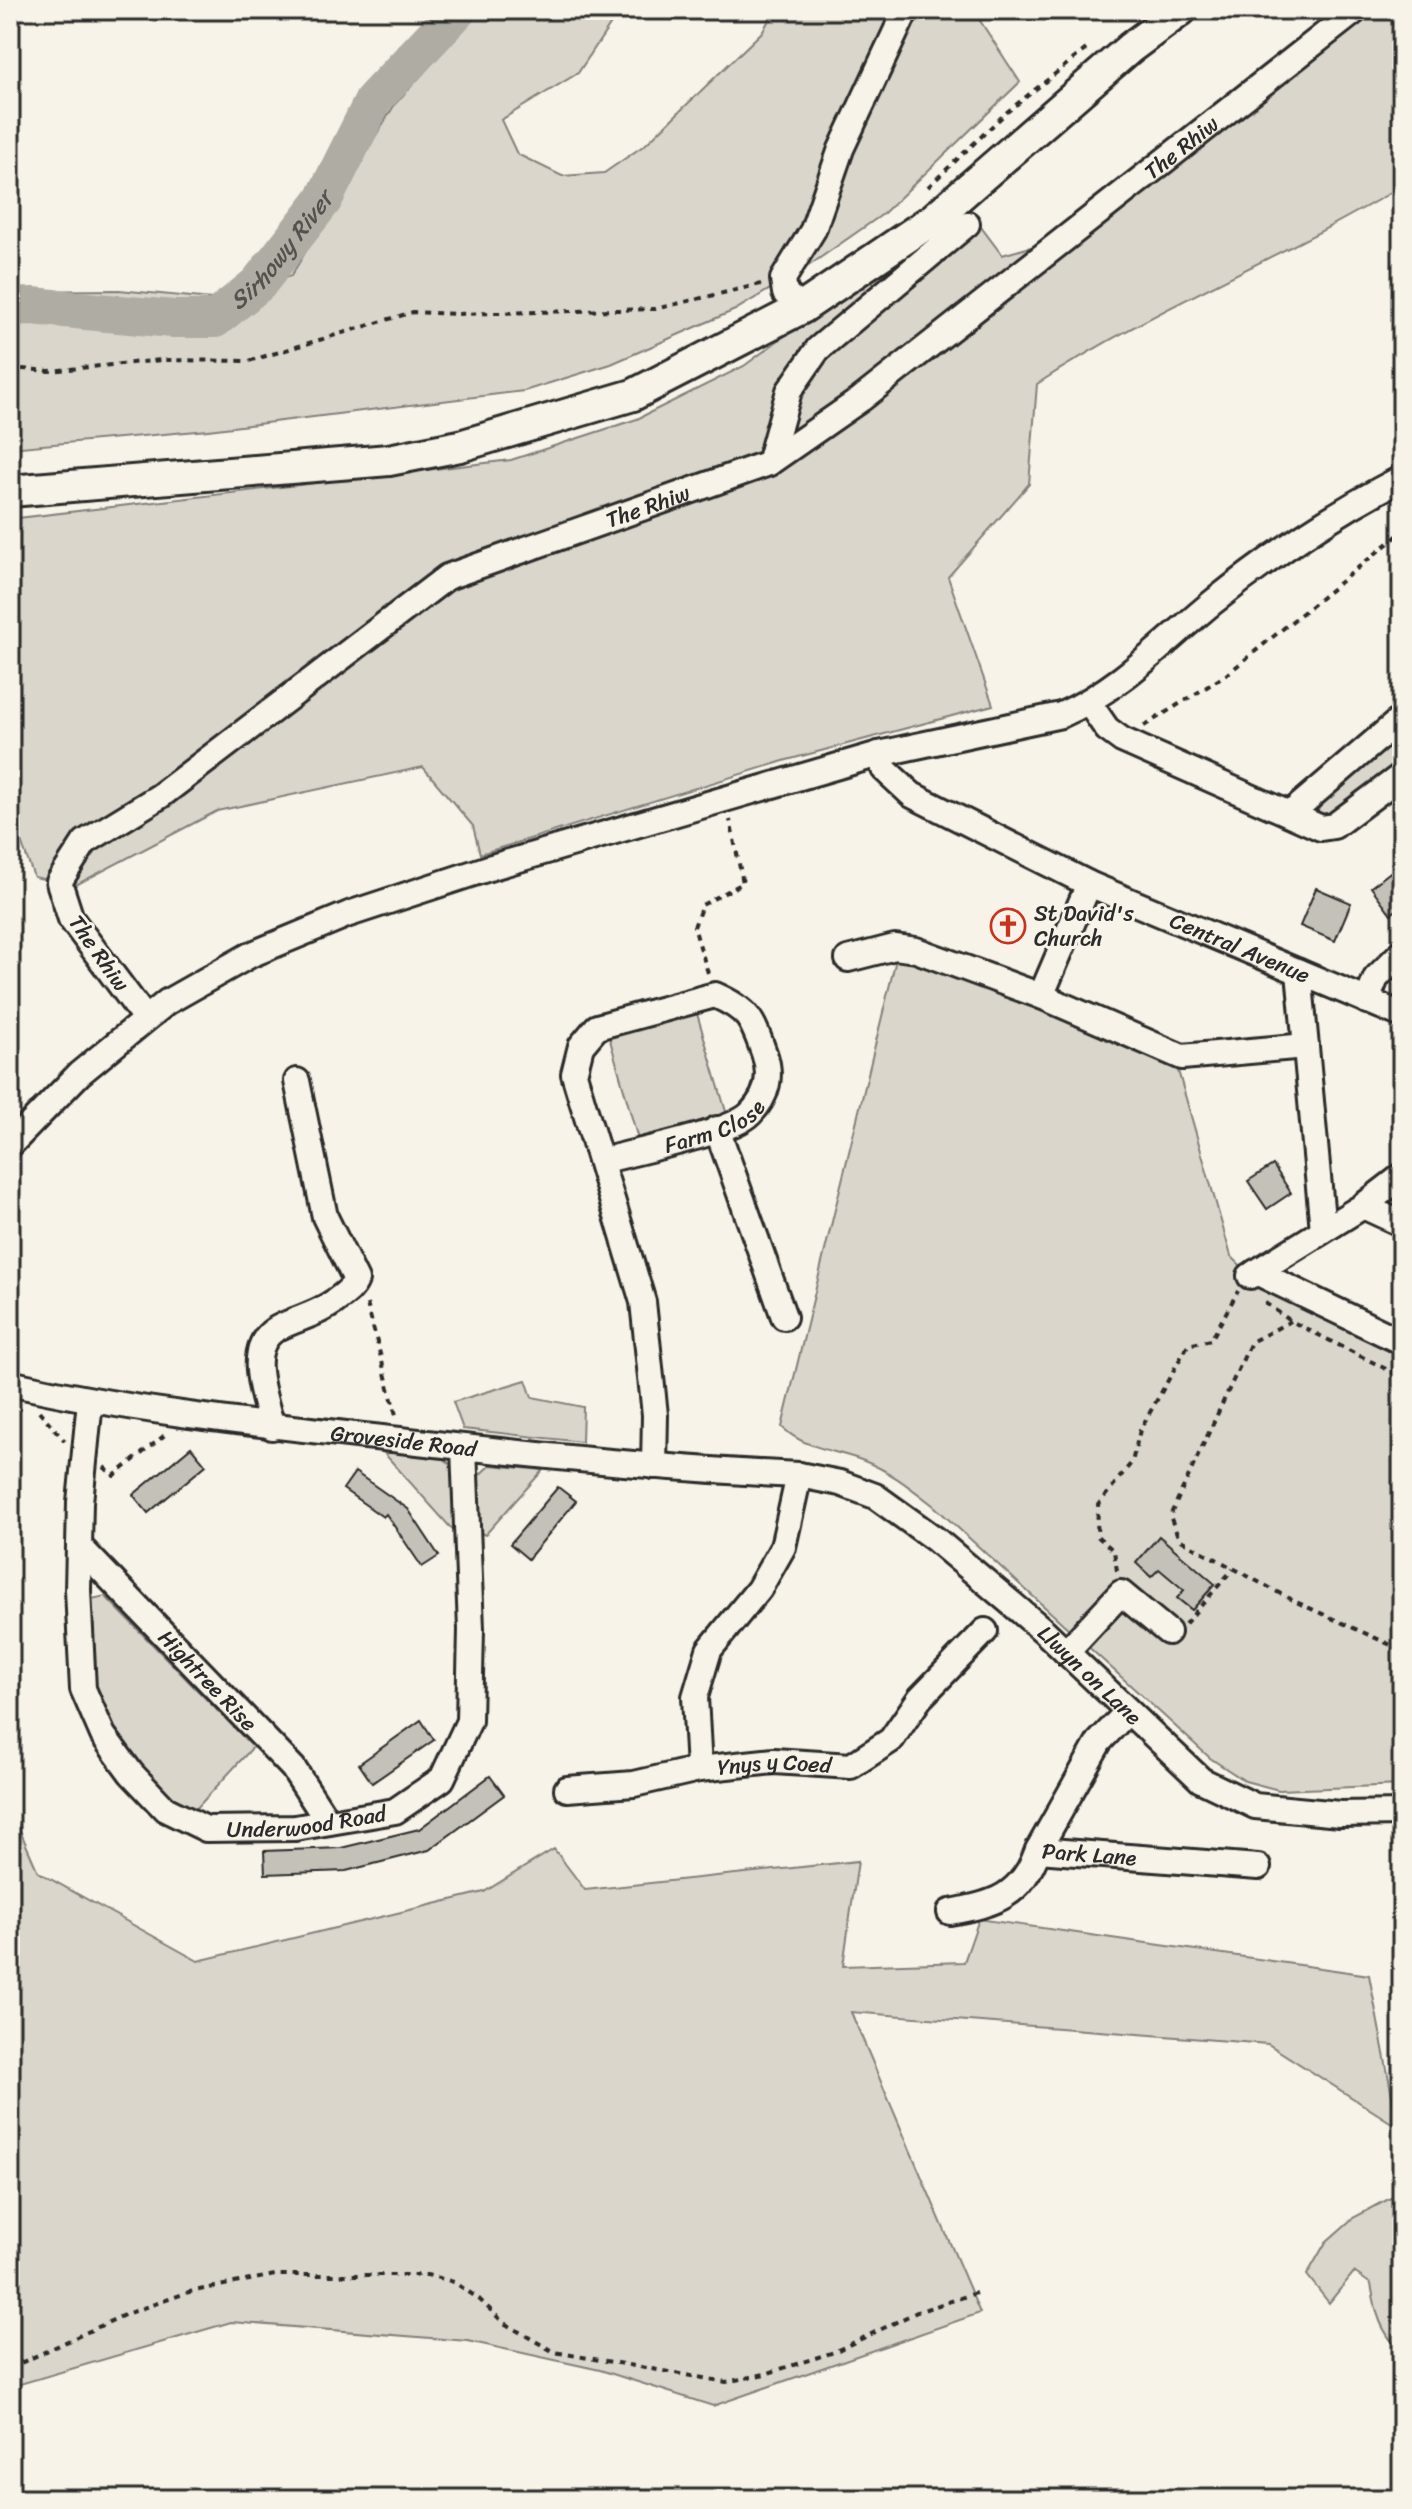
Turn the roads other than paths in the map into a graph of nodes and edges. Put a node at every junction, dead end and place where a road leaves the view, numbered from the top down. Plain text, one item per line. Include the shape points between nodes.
1 (906, 10) edge
2 (1181, 10) edge
3 (1356, 10) edge
4 (967, 224) dead end
5 (802, 308) junction
6 (769, 463) junction
7 (1402, 478) edge
8 (10, 491) edge
9 (1089, 703) junction
10 (1402, 718) edge
11 (879, 754) junction
12 (1402, 775) edge
13 (1291, 813) junction
14 (1089, 884) junction
15 (1402, 952) edge
16 (848, 959) dead end
17 (1299, 972) junction
18 (1041, 996) junction
19 (1367, 1001) junction
20 (1402, 1015) edge
21 (145, 1018) junction
22 (1306, 1046) junction
23 (297, 1081) dead end
24 (717, 1129) junction
25 (10, 1145) edge
26 (602, 1161) junction
27 (1402, 1176) edge
28 (1363, 1206) junction
29 (1402, 1224) edge
30 (1323, 1230) junction
31 (784, 1317) dead end
32 (1402, 1342) edge
33 (10, 1383) edge
34 (90, 1401) junction
35 (272, 1427) junction
36 (464, 1448) junction
37 (654, 1466) junction
38 (799, 1475) junction
39 (79, 1546) junction
40 (985, 1631) dead end
41 (1168, 1632) road end
42 (1066, 1652) junction
43 (1128, 1711) junction
44 (699, 1769) junction
45 (567, 1789) dead end
46 (1402, 1813) edge
47 (328, 1822) junction
48 (1038, 1850) junction
49 (1258, 1867) dead end
50 (950, 1912) dead end

1 - 5 street via 841,149 813,230 783,279 785,293
2 - 5 main road via 932,220
3 - 6 street, The Rhiw via 861,399
4 - 6 street via 818,349 789,391
5 - 8 main road via 633,395 460,446 389,460
6 - 21 street, The Rhiw via 447,577 160,796 85,842 59,882 71,919
7 - 9 street via 1316,526
9 - 11 street via 1061,715
9 - 13 street via 1122,740
10 - 13 street
11 - 14 street, Central Avenue via 884,769 912,795
11 - 21 street via 349,914 250,955
12 - 13 street via 1334,826 1321,828
14 - 17 street, Central Avenue
14 - 18 street
15 - 19 street via 1376,978
16 - 18 street via 895,947 916,950
17 - 19 street, Central Avenue
17 - 22 street
18 - 22 street via 1182,1057
19 - 20 street, Central Avenue
21 - 25 street via 79,1074
22 - 30 street
23 - 35 street via 325,1217 356,1280 316,1315 275,1329 262,1347 258,1369
24 - 26 street, Farm Close
24 - 26 street, Farm Close via 748,1116 763,1097 771,1072 752,1017 715,995 597,1027 581,1046 574,1074
24 - 31 street
26 - 37 street via 643,1302 655,1415
27 - 28 street
28 - 29 street
28 - 30 street
30 - 32 street via 1249,1278
33 - 34 street, Groveside Road
34 - 35 street, Groveside Road
34 - 39 street, Underwood Road
35 - 36 street, Groveside Road
36 - 37 street, Groveside Road
36 - 47 street, Underwood Road via 469,1721 442,1779 395,1811
37 - 38 street, Groveside Road
38 - 42 street, Llwyn on Lane via 875,1496 935,1539
38 - 44 street, Ynys y Coed via 783,1547 759,1589 709,1650 695,1697
39 - 47 street, Hightree Rise via 293,1768
39 - 47 street, Underwood Road via 83,1689 103,1735 131,1773 165,1809 206,1829 295,1828
40 - 44 street, Ynys y Coed via 920,1698 891,1740 851,1766 774,1761
41 - 42 street via 1121,1593
42 - 43 street, Llwyn on Lane
43 - 46 street, Llwyn on Lane via 1201,1780 1255,1806
43 - 48 street, Park Lane via 1099,1742
44 - 45 street, Ynys y Coed via 634,1784
48 - 49 street, Park Lane
48 - 50 street via 1032,1868 1011,1893 988,1905

